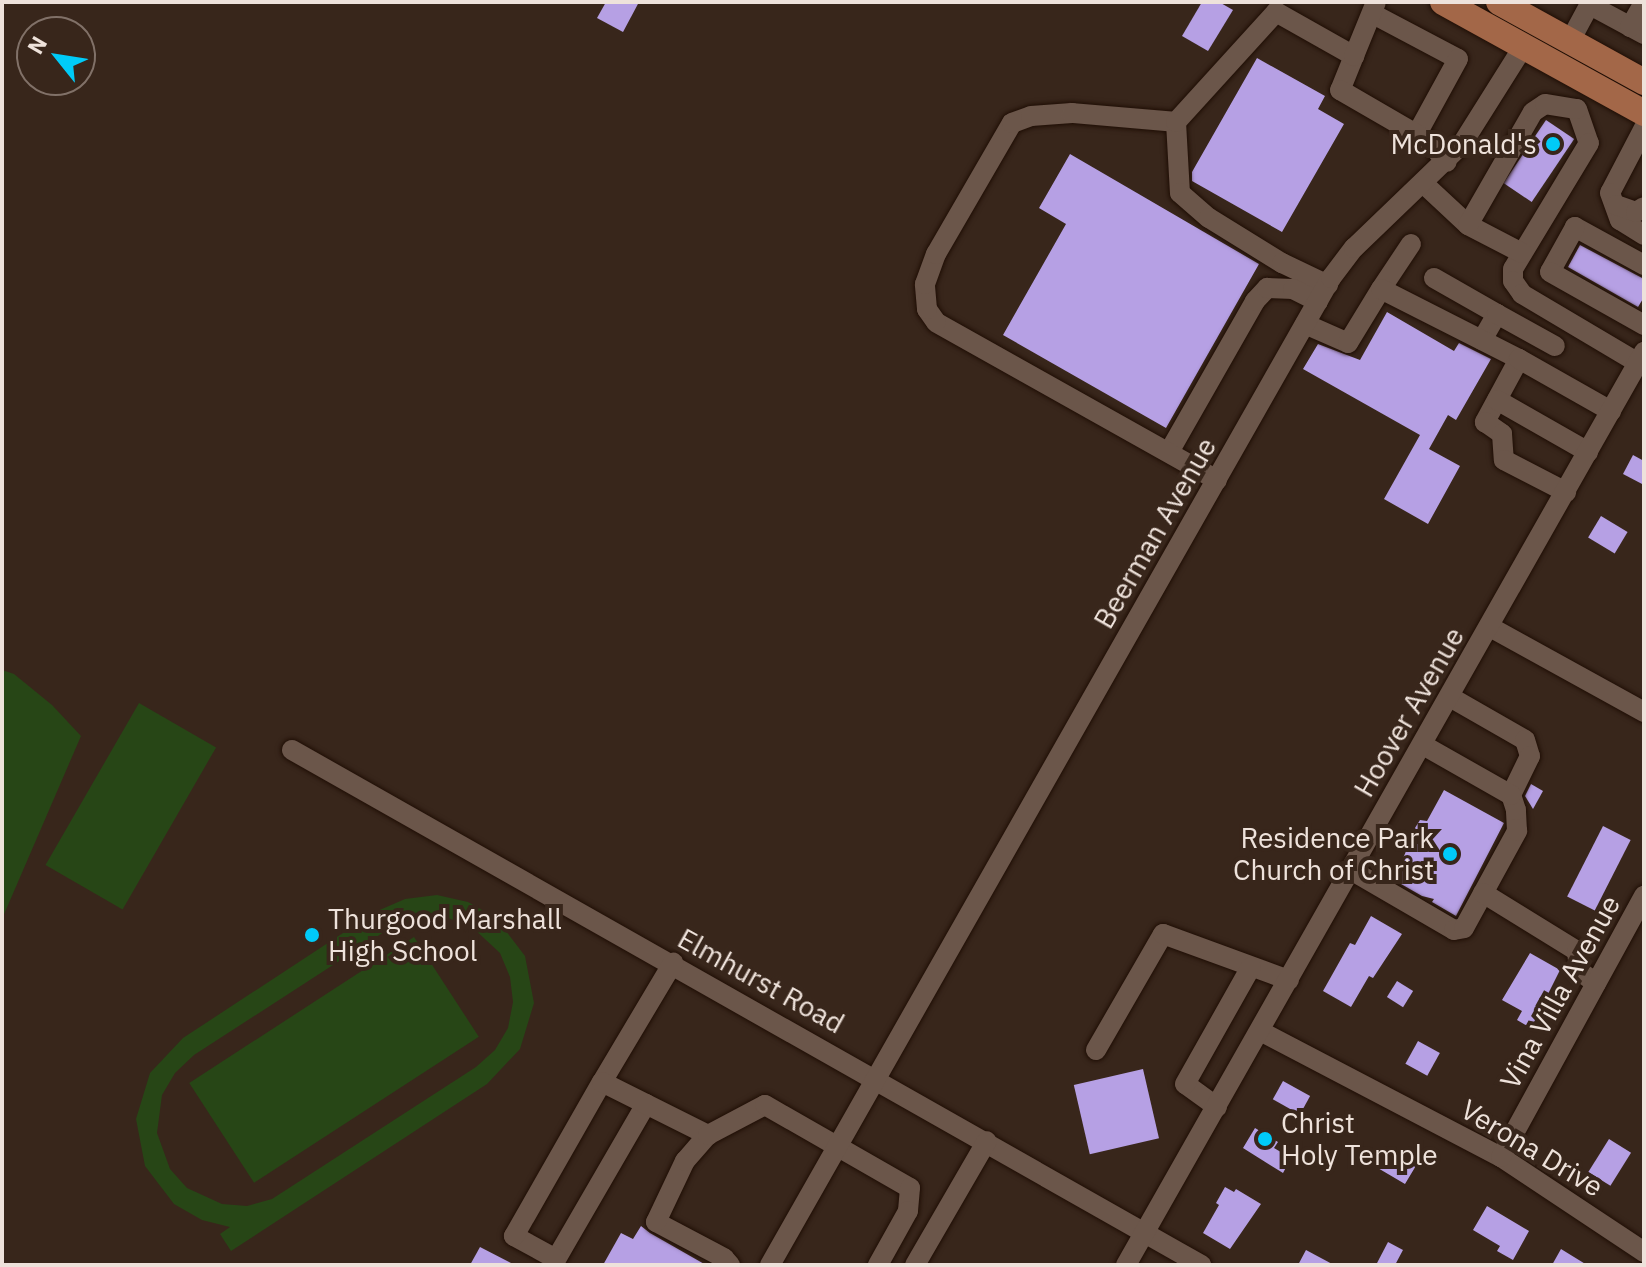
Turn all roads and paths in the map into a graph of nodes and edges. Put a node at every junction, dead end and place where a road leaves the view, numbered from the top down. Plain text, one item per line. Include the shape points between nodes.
1 (1443, 2) edge
2 (1499, 2) edge
3 (1644, 3) edge
4 (1591, 4) edge
5 (1375, 8) edge
6 (1637, 30) edge
7 (1570, 41) junction
8 (1523, 47) junction
9 (1354, 56) junction
10 (1644, 82) edge
11 (1593, 85) junction
12 (1577, 109) junction
13 (1644, 113) edge
14 (1176, 122) junction
15 (1417, 134) junction
16 (1642, 139) edge
17 (1447, 162) junction
18 (1424, 184) junction
19 (1616, 205) junction
20 (1644, 207) edge
21 (1468, 225) junction
22 (1644, 235) edge
23 (1411, 244) dead end
24 (1522, 253) junction
25 (1644, 265) edge
26 (1434, 278) dead end
27 (1381, 289) junction
28 (1323, 293) junction
29 (1497, 314) junction
30 (1305, 324) junction
31 (1644, 325) edge
32 (1482, 340) junction
33 (1555, 346) dead end
34 (1641, 357) edge
35 (1519, 359) junction
36 (1497, 400) junction
37 (1611, 411) junction
38 (1169, 452) junction
39 (1588, 452) junction
40 (1217, 480) junction
41 (1566, 492) junction
42 (1490, 627) junction
43 (1450, 697) junction
44 (1644, 712) edge
45 (1423, 745) junction
46 (292, 750) dead end
47 (1511, 795) junction
48 (1351, 870) junction
49 (1483, 893) junction
50 (1644, 896) edge
51 (673, 963) junction
52 (1251, 967) junction
53 (1289, 980) junction
54 (1596, 983) junction
55 (1260, 1031) junction
56 (1096, 1050) dead end
57 (878, 1079) junction
58 (602, 1082) junction
59 (646, 1104) junction
60 (1217, 1107) junction
61 (708, 1135) junction
62 (987, 1141) junction
63 (837, 1146) junction
64 (1501, 1157) junction
65 (1146, 1231) junction
66 (1644, 1252) edge
67 (730, 1265) edge
68 (770, 1265) edge
69 (878, 1265) edge
70 (915, 1265) edge
71 (1126, 1265) edge
72 (1201, 1265) edge

1 - 8 main road
2 - 7 main road
3 - 6 street
4 - 6 street
4 - 7 street
5 - 9 street
5 - 15 street via 1458,59
7 - 10 main road
8 - 11 main road
8 - 17 street, Beerman Avenue via 1483,115
9 - 14 street via 1276,12
9 - 15 street via 1340,90
11 - 12 street
11 - 13 main road
12 - 21 street via 1545,104 1533,112
12 - 24 street via 1589,143
14 - 28 street via 1180,193
14 - 38 street via 1072,113 1012,123 936,254 924,293 936,322
15 - 17 street
16 - 19 street via 1610,193
17 - 18 street, Beerman Avenue
18 - 21 street
18 - 28 street, Beerman Avenue via 1354,248
19 - 20 street via 1636,212
19 - 22 street via 1620,220
21 - 24 street
23 - 27 street
24 - 34 street via 1513,281 1522,294
25 - 31 street via 1575,227 1550,272
26 - 29 street
27 - 30 street via 1348,343
27 - 32 street
28 - 30 street, Beerman Avenue
28 - 38 street via 1267,288
29 - 32 street
29 - 33 street
30 - 40 street, Beerman Avenue
32 - 35 street
34 - 37 street, Hoover Avenue
35 - 36 street
35 - 37 street
36 - 39 street
36 - 41 street via 1485,422 1502,434 1504,460
37 - 39 street, Hoover Avenue
38 - 40 street
39 - 41 street, Hoover Avenue
40 - 57 street, Beerman Avenue
41 - 42 street, Hoover Avenue
42 - 43 street, Hoover Avenue
42 - 44 street
43 - 45 street, Hoover Avenue
43 - 47 street via 1525,740 1530,756
45 - 47 street
45 - 48 street, Hoover Avenue
46 - 51 street, Elmhurst Road
47 - 49 street via 1517,831
48 - 49 street via 1454,930 1464,928
48 - 53 street, Hoover Avenue
49 - 54 street via 1577,951 1579,971
50 - 54 street, Vina Villa Avenue
51 - 57 street, Elmhurst Road
51 - 58 street
52 - 53 street
52 - 56 street via 1163,934
52 - 60 street via 1185,1084
53 - 55 street, Hoover Avenue
54 - 64 street, Vina Villa Avenue
55 - 60 street, Hoover Avenue
55 - 64 street, Verona Drive
57 - 62 street, Elmhurst Road
57 - 63 street, Beerman Avenue
58 - 59 street
58 - 59 street via 514,1236 556,1259
59 - 61 street
60 - 65 street, Hoover Avenue
61 - 63 street via 765,1105
61 - 67 street via 685,1161 656,1222
62 - 65 street, Elmhurst Road
62 - 70 street
63 - 68 street, Beerman Avenue
63 - 69 street via 910,1188 908,1211
64 - 66 street, Verona Drive
65 - 71 street, Hoover Avenue
65 - 72 street, Elmhurst Road

